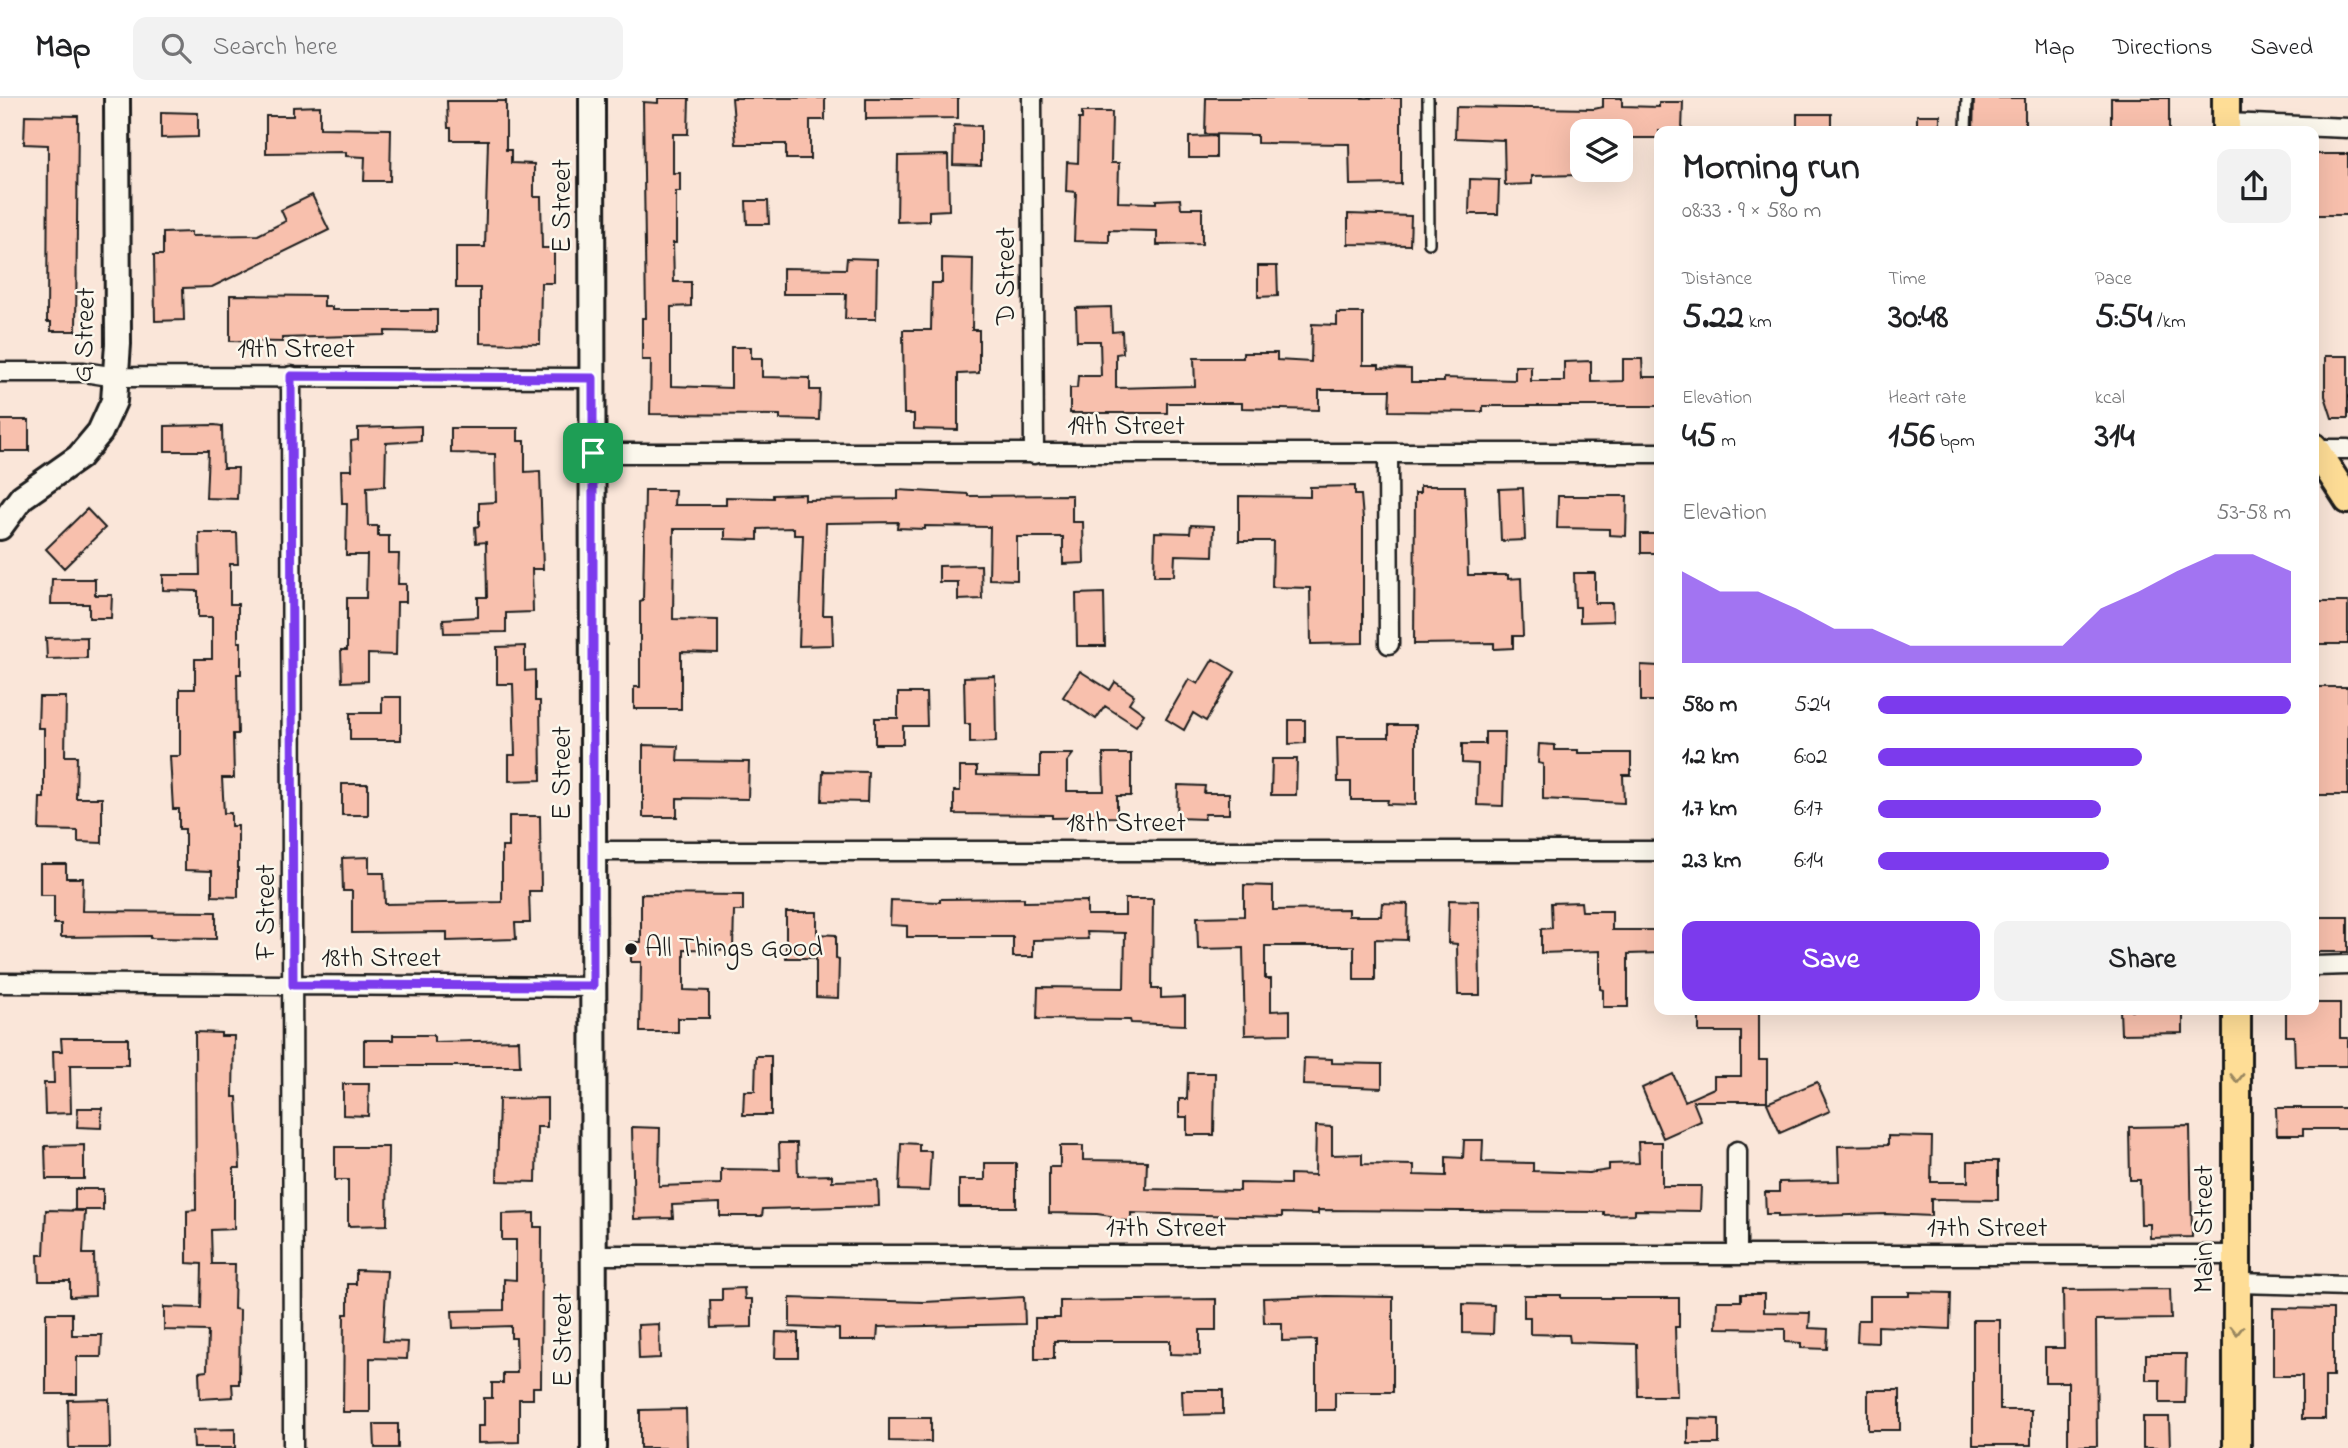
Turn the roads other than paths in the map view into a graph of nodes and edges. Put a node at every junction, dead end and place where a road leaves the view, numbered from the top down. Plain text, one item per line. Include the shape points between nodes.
1 (117, 98) edge
2 (592, 98) edge
3 (1032, 98) edge
4 (1428, 98) edge
5 (1967, 98) edge
6 (2226, 117) edge
7 (1966, 126) edge
8 (2348, 128) edge
9 (1429, 243) dead end
10 (0, 372) edge
11 (291, 376) junction
12 (116, 377) junction
13 (593, 378) junction
14 (2319, 448) edge
15 (2348, 449) edge
16 (593, 453) junction
17 (1388, 453) junction
18 (1654, 453) edge
19 (1034, 454) junction
20 (2319, 456) edge
21 (2348, 500) edge
22 (0, 527) edge
23 (1388, 644) dead end
24 (1654, 850) edge
25 (593, 851) junction
26 (2348, 965) edge
27 (2319, 966) edge
28 (0, 983) edge
29 (293, 985) junction
30 (593, 986) junction
31 (2237, 1015) edge
32 (1737, 1151) dead end
33 (594, 1255) junction
34 (1737, 1255) junction
35 (2236, 1255) junction
36 (2236, 1283) junction
37 (2348, 1286) edge
38 (292, 1448) edge
39 (594, 1448) edge
40 (2236, 1448) edge

1 - 12 street, G Street
2 - 13 street, E Street
3 - 19 street, D Street
4 - 9 lane
5 - 7 lane
6 - 8 street
10 - 12 street, 19th Street via 84,372
11 - 12 street, 19th Street
11 - 13 street, 19th Street
11 - 29 street, F Street
12 - 22 street, G Street via 114,401 100,432 79,457 22,497
13 - 16 street, E Street
14 - 15 street
16 - 19 street, 19th Street
16 - 25 street, E Street
17 - 18 street, 19th Street
17 - 19 street, 19th Street
17 - 23 street
20 - 21 main road
24 - 25 street, 18th Street
25 - 30 street, E Street
26 - 27 street
28 - 29 street, 18th Street
29 - 30 street, 18th Street
29 - 38 street, F Street
30 - 33 street, E Street
31 -> 35 main road, Main Street
32 - 34 street
33 - 34 street, 17th Street
33 - 39 street, E Street
34 - 35 street, 17th Street
35 - 36 main road, Main Street
36 - 37 street
36 -> 40 main road, Main Street

